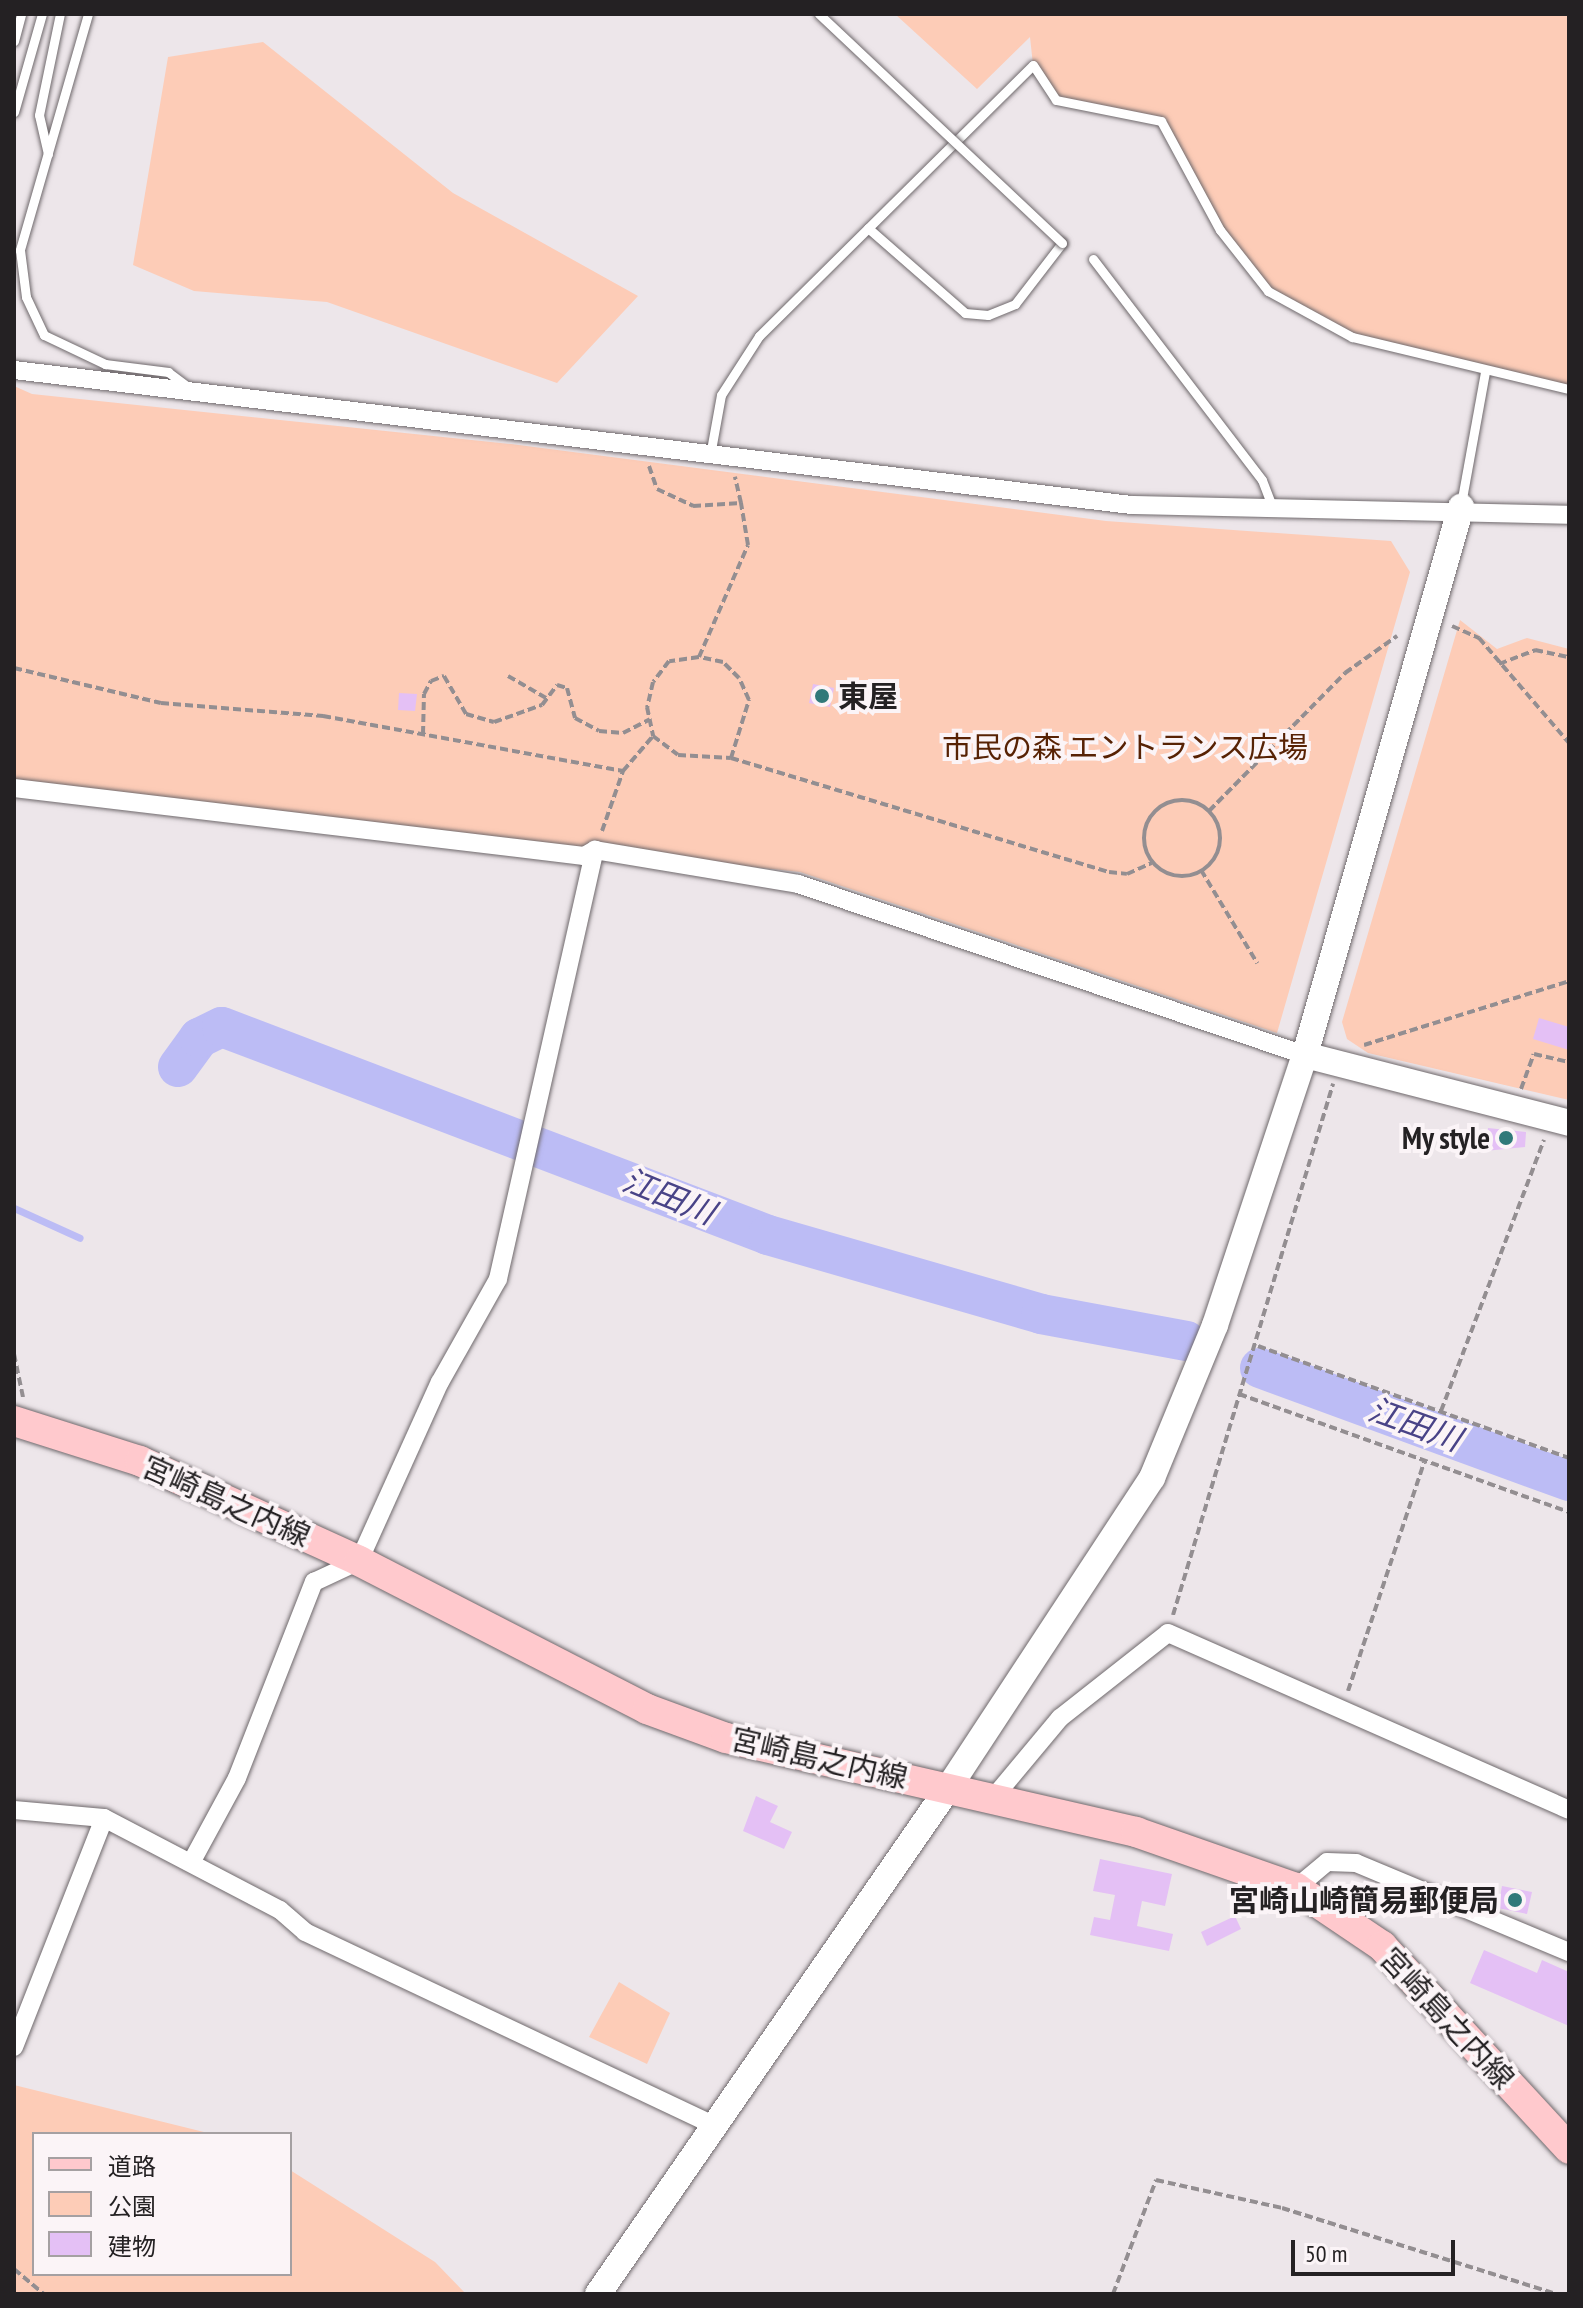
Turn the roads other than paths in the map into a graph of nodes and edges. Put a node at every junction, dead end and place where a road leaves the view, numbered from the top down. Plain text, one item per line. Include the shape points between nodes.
1 (21, 14) edge
2 (42, 14) edge
3 (60, 14) edge
4 (88, 14) edge
5 (819, 14) edge
6 (14, 41) edge
7 (14, 112) edge
8 (48, 154) junction
9 (868, 228) junction
10 (17, 254) edge
11 (1093, 259) dead end
12 (14, 370) edge
13 (1485, 372) junction
14 (1569, 389) edge
15 (194, 391) junction
16 (711, 450) junction
17 (1461, 507) junction
18 (1273, 509) junction
19 (1569, 515) edge
20 (14, 788) edge
21 (595, 850) junction
22 (1305, 1055) junction
23 (1560, 1122) edge
24 (20, 1422) edge
25 (359, 1561) junction
26 (949, 1787) junction
27 (994, 1797) junction
28 (14, 1810) edge
29 (1569, 1810) edge
30 (104, 1818) junction
31 (192, 1861) junction
32 (1296, 1888) junction
33 (1569, 1952) edge
34 (14, 2047) edge
35 (716, 2126) junction
36 (1569, 2149) edge
37 (598, 2294) edge

1 - 6 lane
2 - 7 lane
3 - 8 lane via 39,115
4 - 8 lane
5 - 9 lane, bridge via 1062,243 1035,285 988,315 943,302
8 - 10 lane
9 - 13 lane via 1033,65 1056,100 1161,121 1220,230 1268,291 1352,337
9 - 16 lane via 737,363 721,395
10 - 15 lane via 26,297 44,335 105,364 168,372
11 - 18 lane via 1262,480
12 - 15 street
13 - 14 lane
13 - 17 lane
15 - 16 street
16 - 18 street via 1132,505
17 - 18 street
17 - 19 street
17 - 22 street
20 - 21 street via 584,856
21 - 22 street via 798,884
21 - 25 street via 541,1109 498,1279 440,1382
22 - 23 street via 1343,1058
22 - 26 street via 1215,1325 1152,1478
24 - 25 main road, 宮崎島之内線 via 140,1461
25 - 26 main road, 宮崎島之内線 via 647,1709 726,1738
25 - 31 street via 314,1582 237,1778
26 - 27 main road, 宮崎島之内線
26 - 35 street
27 - 29 street via 1060,1718 1168,1633
27 - 32 main road, 宮崎島之内線 via 1136,1832
28 - 30 street
30 - 31 street
30 - 34 street
31 - 35 street via 305,1932
32 - 33 street via 1327,1862 1356,1863
32 - 36 main road, 宮崎島之内線 via 1382,1946
35 - 37 street

